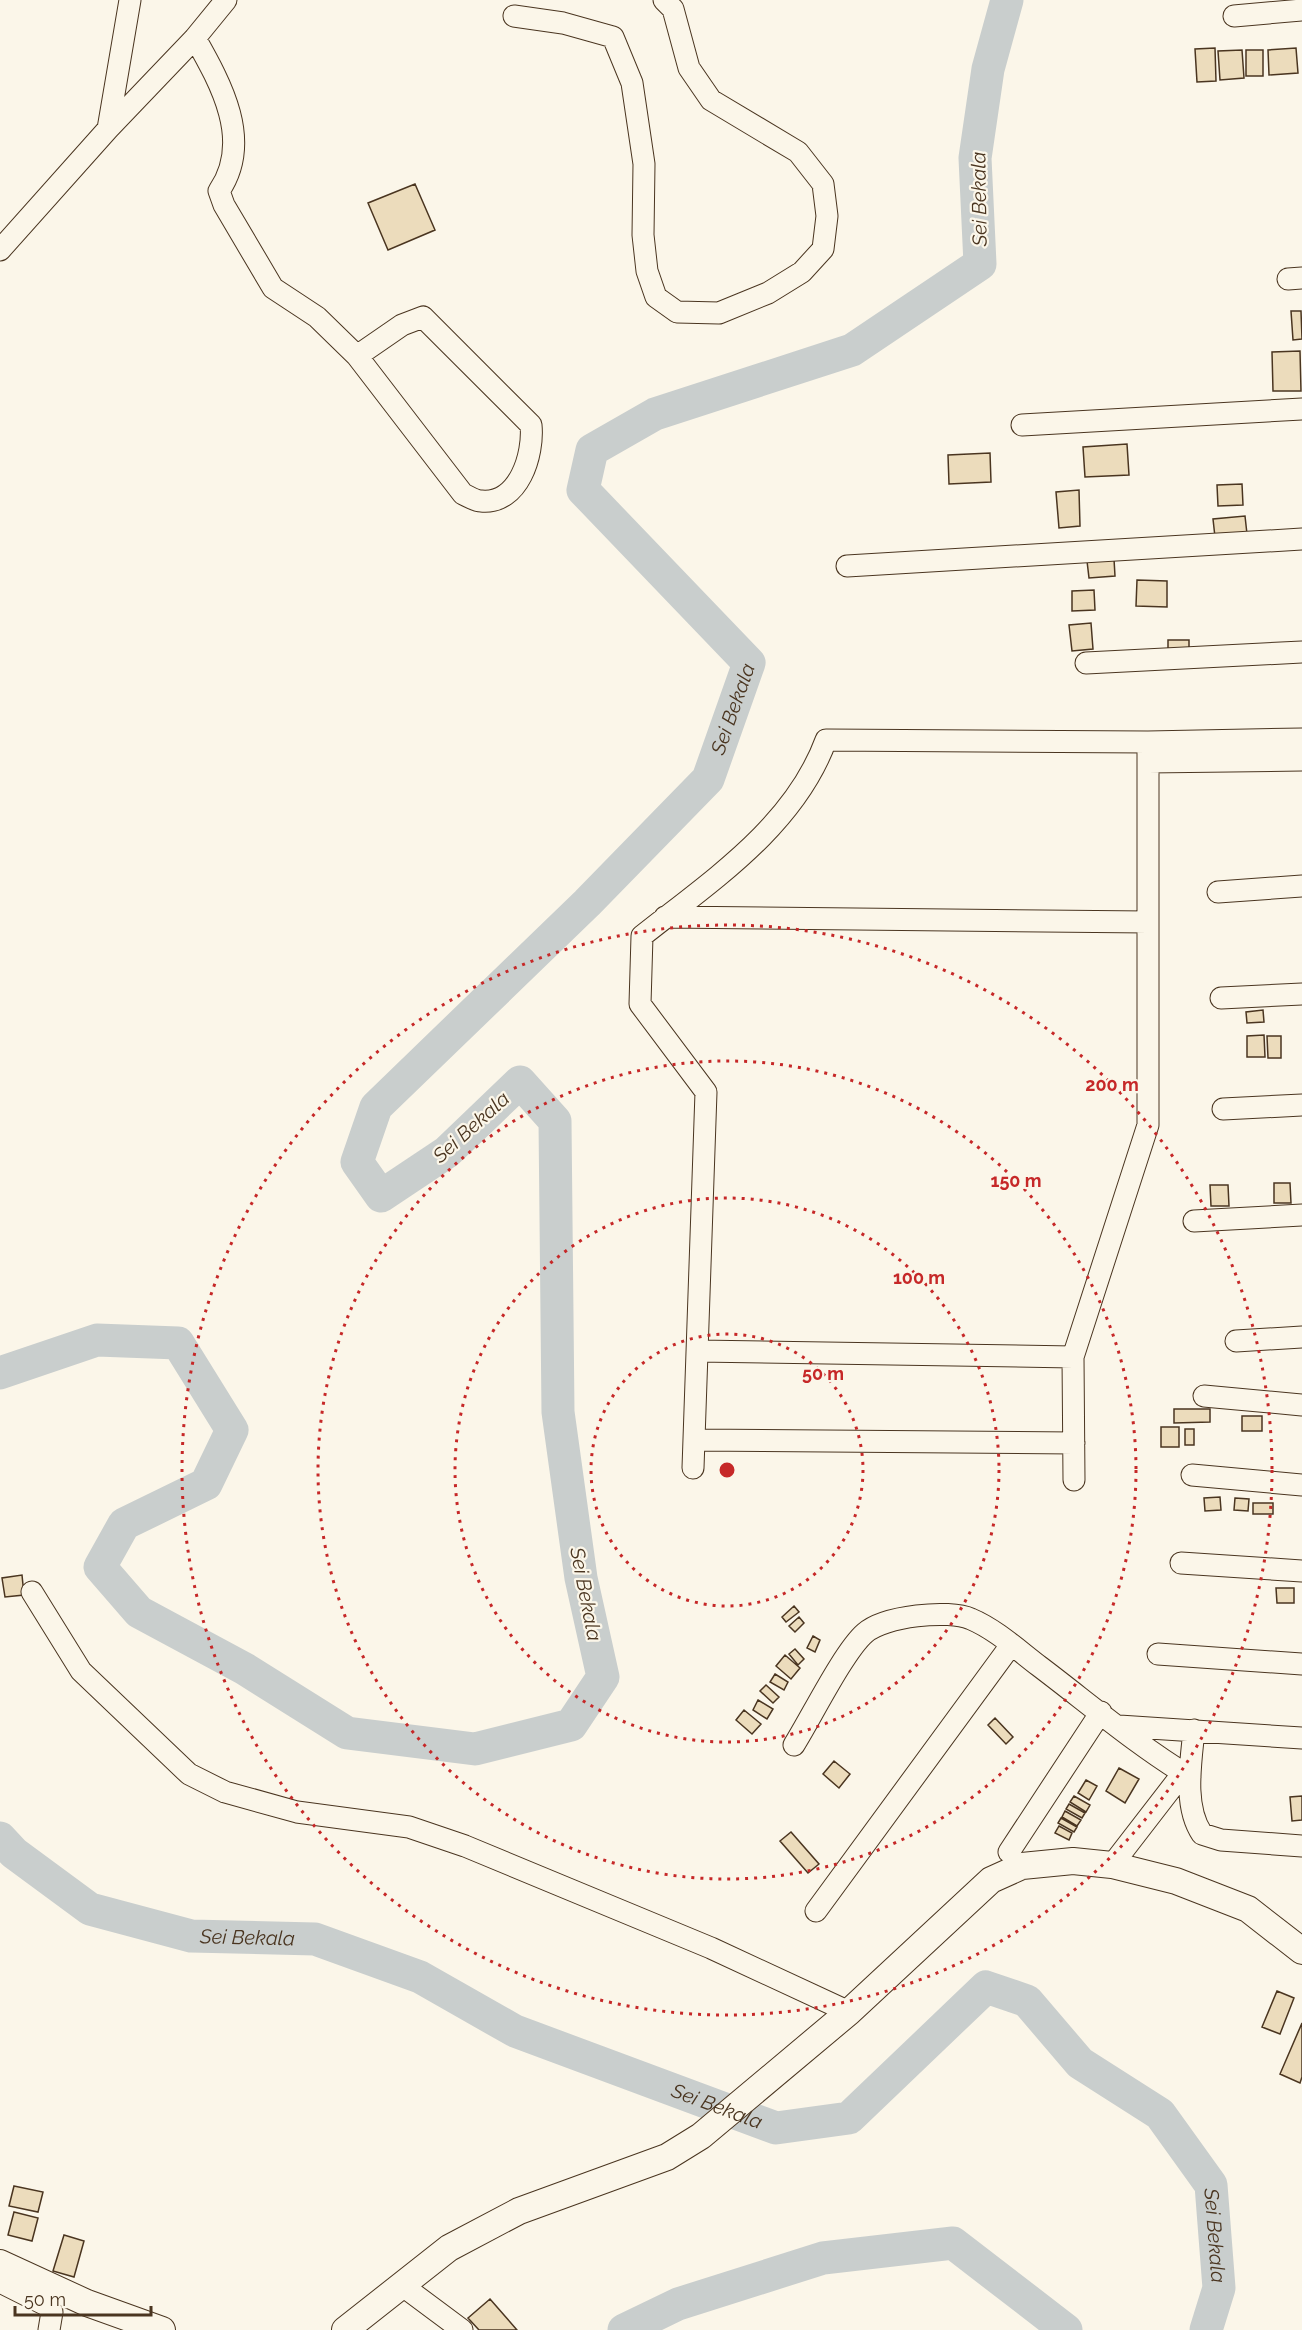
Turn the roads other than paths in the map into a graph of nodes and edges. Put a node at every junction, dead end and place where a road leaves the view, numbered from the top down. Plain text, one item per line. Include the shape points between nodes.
1 (130, 0) edge
2 (226, 0) edge
3 (664, 0) edge
4 (1302, 10) edge
5 (514, 16) dead end
6 (1233, 16) dead end
7 (195, 38) junction
8 (108, 129) junction
9 (0, 250) edge
10 (357, 356) junction
11 (1302, 409) edge
12 (1022, 425) dead end
13 (1302, 539) edge
14 (847, 566) dead end
15 (1302, 652) edge
16 (1086, 663) dead end
17 (1302, 739) edge
18 (1148, 752) junction
19 (1302, 760) edge
20 (1302, 886) edge
21 (1218, 892) dead end
22 (665, 917) junction
23 (1148, 922) junction
24 (1302, 994) edge
25 (1221, 998) dead end
26 (1302, 1105) edge
27 (1223, 1108) dead end
28 (1302, 1215) edge
29 (1194, 1221) dead end
30 (1302, 1337) edge
31 (1236, 1341) dead end
32 (698, 1351) junction
33 (1073, 1357) junction
34 (1204, 1396) dead end
35 (1302, 1405) edge
36 (694, 1440) junction
37 (1074, 1443) junction
38 (693, 1468) dead end
39 (1192, 1475) dead end
40 (1074, 1480) dead end
41 (1302, 1485) edge
42 (1181, 1563) dead end
43 (1302, 1571) edge
44 (32, 1592) dead end
45 (1011, 1645) junction
46 (1158, 1654) dead end
47 (1302, 1664) edge
48 (1101, 1712) junction
49 (1119, 1726) junction
50 (1194, 1730) junction
51 (1302, 1738) edge
52 (794, 1745) dead end
53 (1186, 1775) junction
54 (1302, 1846) edge
55 (1009, 1852) dead end
56 (1112, 1865) junction
57 (816, 1911) dead end
58 (1302, 1952) edge
59 (849, 2012) junction
60 (0, 2263) edge
61 (0, 2282) edge
62 (403, 2286) junction
63 (49, 2330) edge
64 (162, 2330) edge
65 (345, 2330) edge
66 (462, 2330) edge

1 - 8 street
2 - 7 street
3 - 5 street via 673,9 689,68 711,100 798,152 824,184 827,216 823,249 802,272 768,293 719,314 677,312 656,297 647,271 644,164 632,83 612,37 563,23
4 - 6 street
7 - 8 street
7 - 10 street via 220,83 234,129 230,175 219,191 224,205 273,288 317,317
8 - 9 street
10 - 10 street via 463,494 481,501 501,497 523,476 533,441 531,425 423,317 402,325
11 - 12 street
13 - 14 street
15 - 16 street
17 - 18 street
18 - 19 street
18 - 22 street via 826,740 818,762 761,839
18 - 23 street
20 - 21 street
22 - 23 street
22 - 32 street via 642,936 640,1004 706,1092
23 - 33 street via 1148,1125
24 - 25 street
26 - 27 street
28 - 29 street
30 - 31 street
32 - 33 street
32 - 36 street
33 - 37 street
34 - 35 street
36 - 37 street
36 - 38 street
37 - 40 street
39 - 41 street
42 - 43 street
44 - 59 street via 81,1671 189,1774 225,1792 297,1812 409,1827 465,1846 711,1948
45 - 48 street
45 - 52 street via 972,1619 956,1614 936,1613 890,1622 866,1632 850,1651
45 - 57 street
46 - 47 street
48 - 49 street
48 - 55 street
49 - 50 street
49 - 53 street
50 - 51 street
50 - 53 street
53 - 54 street via 1194,1817 1202,1834 1221,1840
53 - 56 street
56 - 58 main road via 1176,1881 1242,1906
56 - 59 main road via 1073,1862 1022,1866 991,1880
59 - 62 main road via 701,2136 667,2157 519,2211 449,2248
60 - 64 main road via 87,2303
61 - 63 street via 48,2306 52,2312
62 - 65 main road
62 - 66 street

